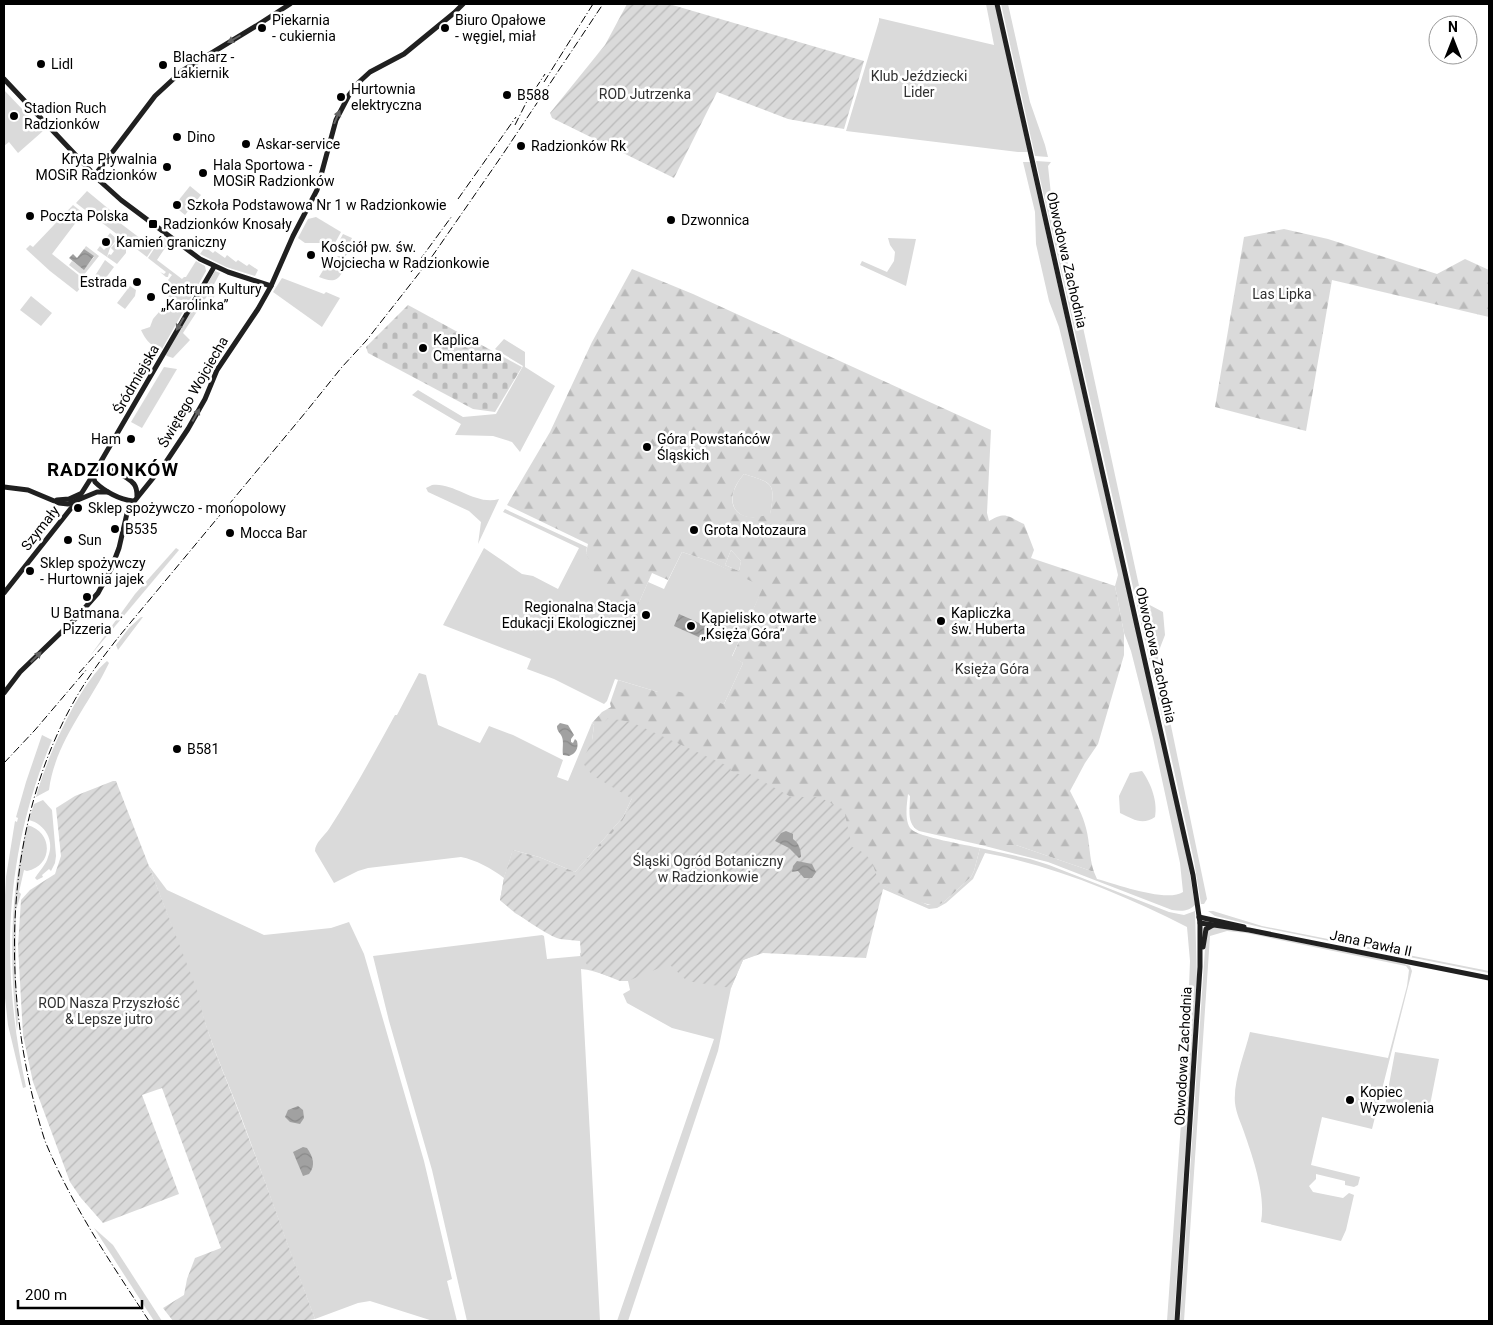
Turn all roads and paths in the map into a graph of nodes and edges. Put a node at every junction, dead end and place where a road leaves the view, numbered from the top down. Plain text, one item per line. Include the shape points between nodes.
1 (290, 4) edge
2 (463, 4) edge
3 (997, 4) edge
4 (4, 79) edge
5 (95, 175) junction
6 (214, 267) junction
7 (270, 286) junction
8 (97, 468) junction
9 (93, 475) junction
10 (4, 487) edge
11 (108, 492) junction
12 (80, 494) junction
13 (137, 496) junction
14 (52, 499) junction
15 (133, 501) junction
16 (76, 502) junction
17 (59, 503) junction
18 (64, 516) junction
19 (4, 593) edge
20 (4, 693) edge
21 (1200, 920) junction
22 (1213, 925) junction
23 (1249, 930) junction
24 (1200, 964) junction
25 (1489, 978) edge
26 (1177, 1321) edge

1 -> 5 street via 182,70 155,96
7 -> 2 street, Świętego Wojciecha via 317,190 336,120 349,95 370,72 404,54
3 - 21 street, Obwodowa Zachodnia via 1190,861
4 - 5 street
5 - 6 street via 121,200
6 - 7 street
6 -> 8 street, Śródmiejska
13 -> 7 street, Świętego Wojciecha via 188,429 217,370
8 - 9 street, Śródmiejska
8 - 13 street via 106,467 132,482
9 - 11 street via 95,482
9 - 12 street, Śródmiejska
10 - 14 street via 28,490
11 - 15 street
11 - 16 street via 97,492
12 - 14 street via 68,499
12 - 16 street, Śródmiejska
13 - 15 street, Świętego Wojciecha
14 - 17 street
20 -> 15 street, Świętego Wojciecha via 20,672 98,593 119,548 126,512
16 - 17 street
16 - 18 street, Szymały
17 - 18 street via 65,509
18 - 19 street, Szymały
21 - 22 street, Jana Pawła II
21 - 23 street, Jana Pawła II via 1238,925
21 - 24 street, Obwodowa Zachodnia
22 - 23 street, Jana Pawła II
22 - 24 street via 1205,932
23 - 25 street, Jana Pawła II
24 - 26 street, Obwodowa Zachodnia

